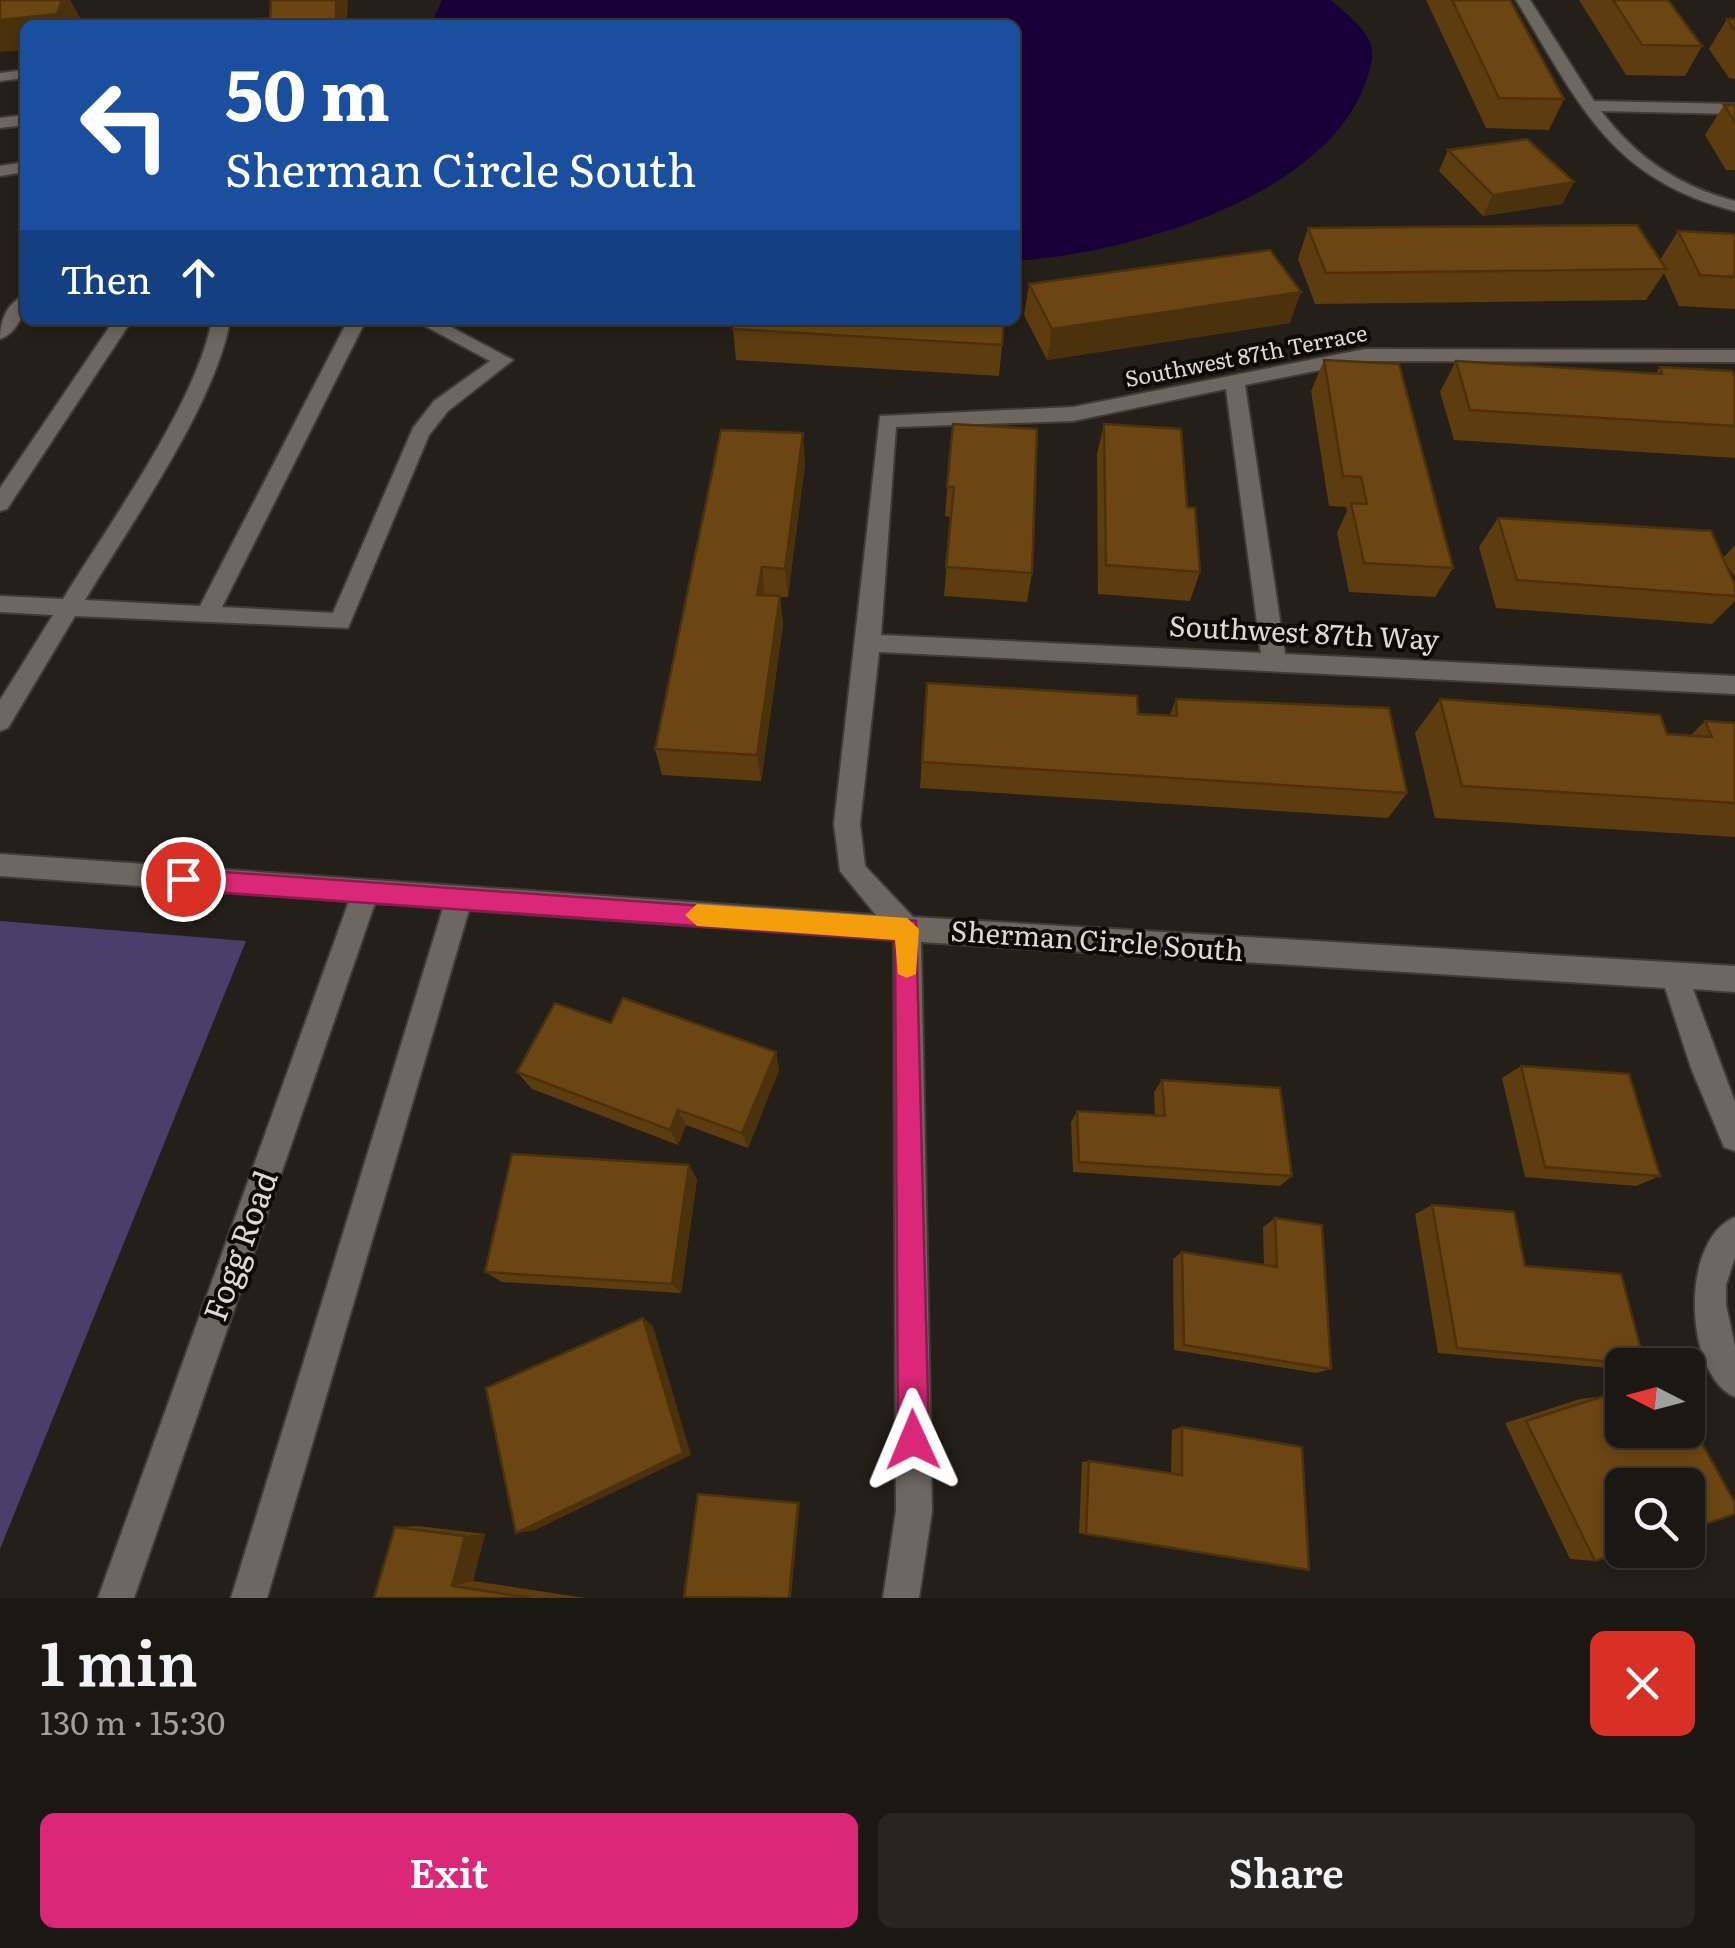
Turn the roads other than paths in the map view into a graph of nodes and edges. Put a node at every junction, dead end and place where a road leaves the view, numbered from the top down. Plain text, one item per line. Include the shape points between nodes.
1 (1523, 0) edge
2 (1592, 106) junction
3 (1735, 109) edge
4 (1735, 206) edge
5 (20, 307) edge
6 (120, 325) edge
7 (220, 325) edge
8 (354, 325) edge
9 (433, 325) edge
10 (0, 333) edge
11 (1735, 356) edge
12 (1236, 384) junction
13 (0, 504) edge
14 (0, 604) edge
15 (69, 608) junction
16 (207, 615) junction
17 (869, 643) junction
18 (1274, 661) junction
19 (1735, 685) edge
20 (0, 721) edge
21 (0, 865) edge
22 (366, 894) junction
23 (460, 900) junction
24 (907, 929) junction
25 (1675, 976) junction
26 (1735, 979) edge
27 (1735, 1136) edge
28 (1735, 1234) edge
29 (1735, 1380) edge
30 (116, 1598) edge
31 (249, 1598) edge
32 (900, 1598) edge

1 - 2 street
2 - 3 street
2 - 4 street via 1631,160 1666,186
5 - 10 street
6 - 13 street
7 - 15 street via 170,440
8 - 16 street
9 - 16 street via 504,360 441,406 420,433 340,622
11 - 12 street, Southwest 87th Terrace via 1365,355
12 - 17 street, Southwest 87th Terrace via 1072,414 888,421
12 - 18 street
14 - 15 street
15 - 16 street
15 - 20 street
17 - 18 street, Southwest 87th Way
17 - 24 street via 846,824 853,871
18 - 19 street, Southwest 87th Way
21 - 22 street, Sherman Circle South
22 - 23 street, Sherman Circle South
22 - 30 street, Fogg Road
23 - 24 street, Sherman Circle South
23 - 31 street
24 - 25 street, Sherman Circle South
24 - 32 street via 914,1511
25 - 26 street, Sherman Circle South
25 - 27 street
28 - 29 street via 1710,1278 1710,1320

